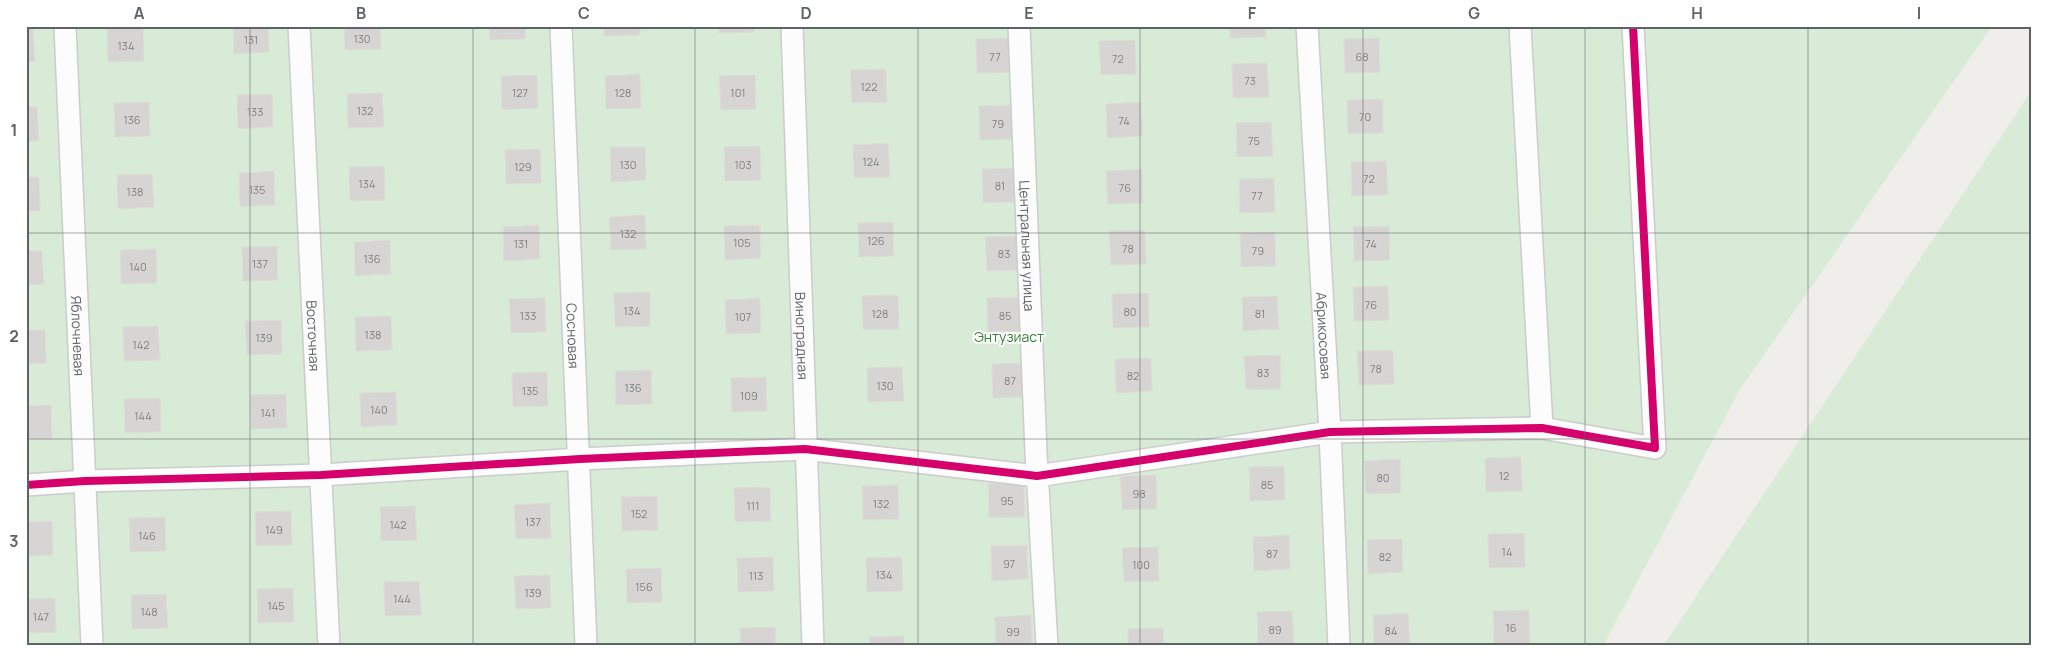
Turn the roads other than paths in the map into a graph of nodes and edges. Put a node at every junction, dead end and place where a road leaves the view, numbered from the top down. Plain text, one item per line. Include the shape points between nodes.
1 (64, 26) edge
2 (299, 26) edge
3 (561, 26) edge
4 (792, 26) edge
5 (1019, 26) edge
6 (1307, 26) edge
7 (1520, 26) edge
8 (1633, 26) edge
9 (1542, 428) junction
10 (1330, 432) junction
11 (806, 449) junction
12 (580, 460) junction
13 (321, 475) junction
14 (1037, 476) junction
15 (85, 481) junction
16 (26, 486) edge
17 (92, 646) edge
18 (329, 646) edge
19 (586, 646) edge
20 (813, 646) edge
21 (1047, 646) edge
22 (1339, 646) edge

1 - 15 street, Яблочневая
2 - 13 street, Восточная
3 - 12 street, Сосновая
4 - 11 street, Виноградная
5 - 14 street, Центральная улица
6 - 10 street, Абрикосовая
7 - 9 street
8 - 9 street via 1655,448
9 - 10 street
10 - 14 street
10 - 22 street, Абрикосовая
11 - 12 street
11 - 14 street
11 - 20 street, Виноградная
12 - 13 street
12 - 19 street, Сосновая
13 - 15 street
13 - 18 street, Восточная
14 - 21 street, Центральная улица
15 - 16 street
15 - 17 street, Яблочневая

